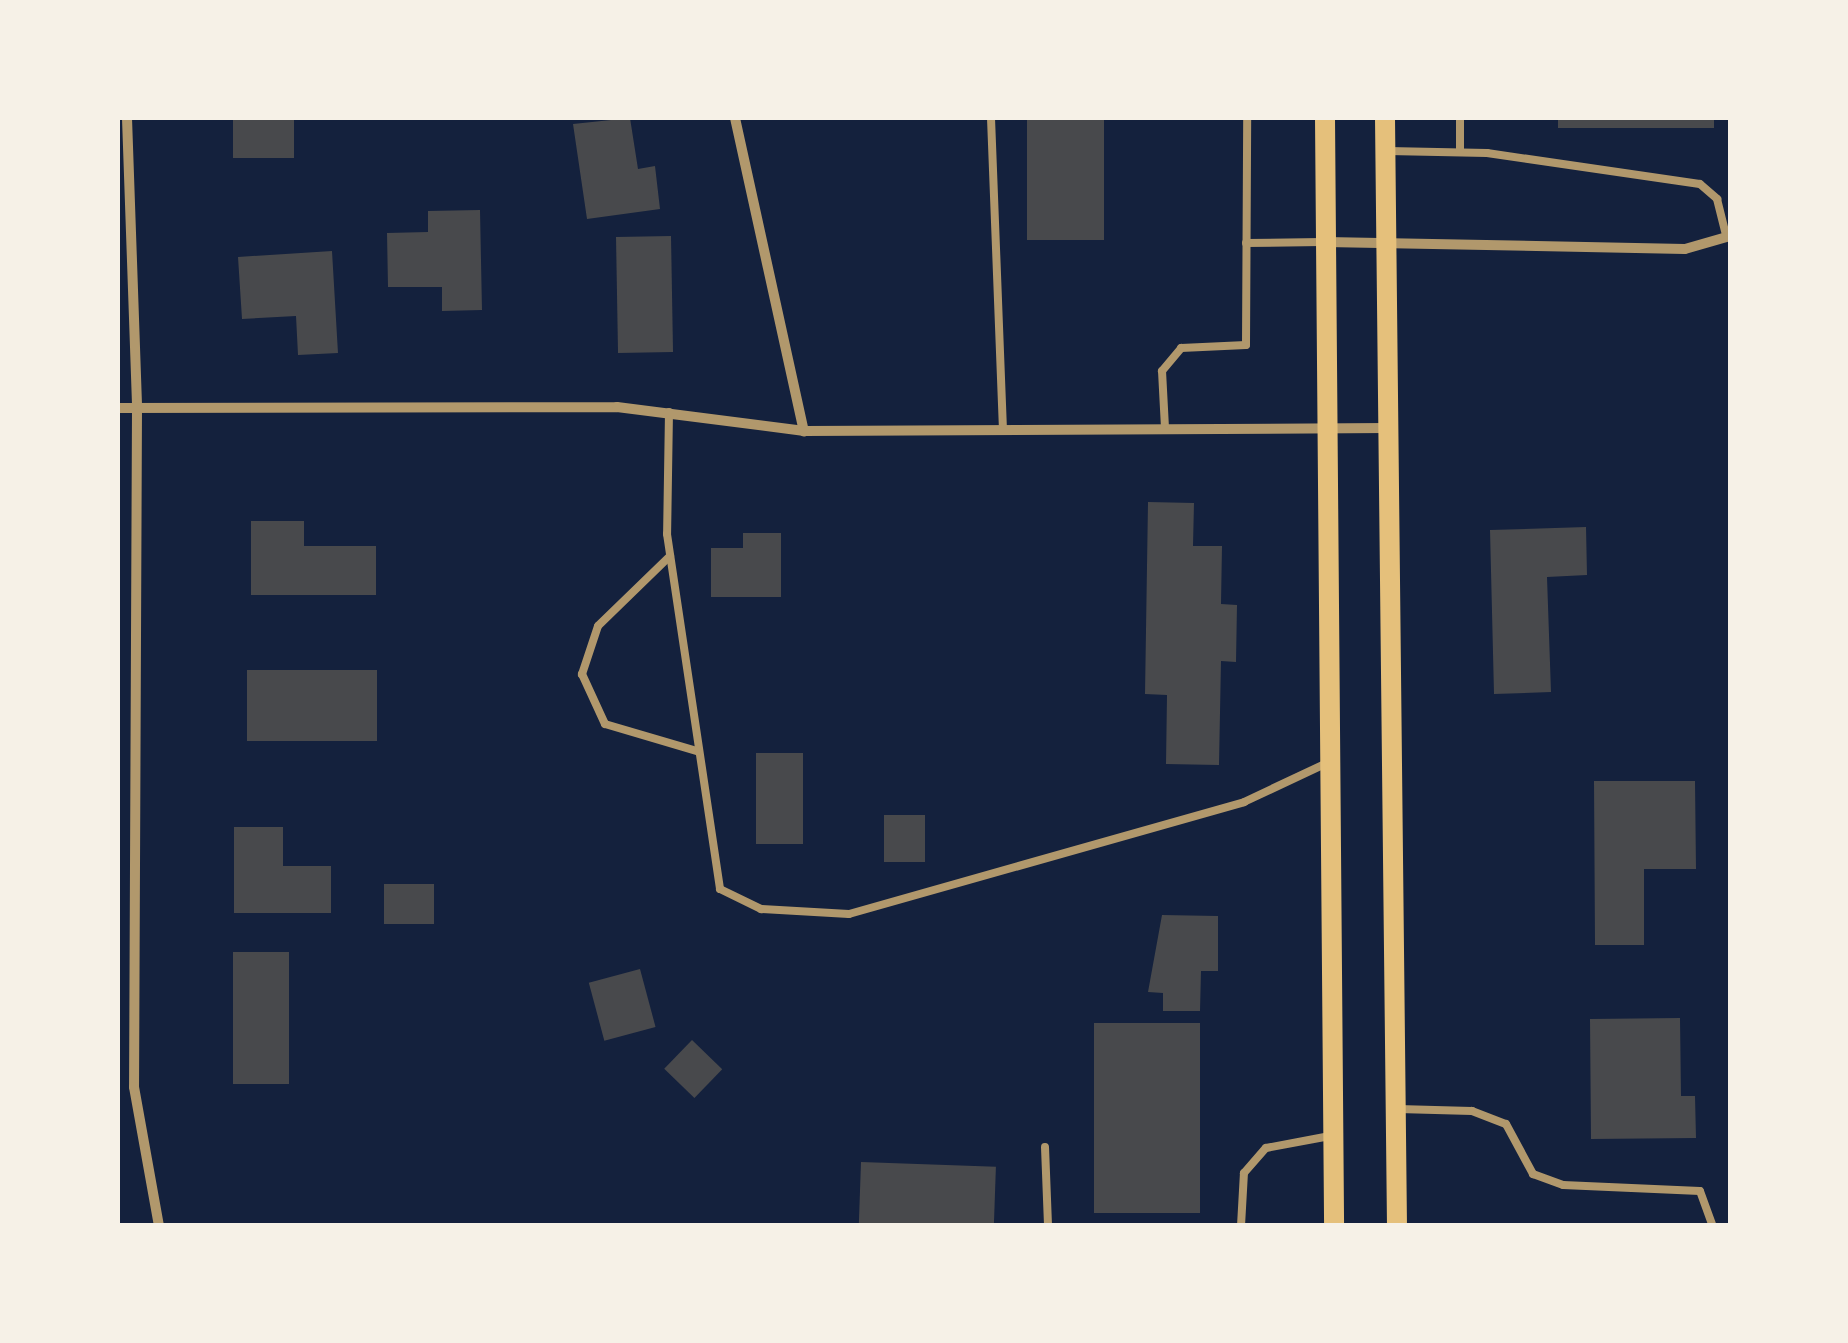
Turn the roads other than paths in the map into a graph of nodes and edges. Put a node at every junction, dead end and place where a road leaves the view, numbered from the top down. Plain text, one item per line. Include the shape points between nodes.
1 (128, 118) edge
2 (737, 118) edge
3 (992, 118) edge
4 (1247, 118) edge
5 (1324, 118) edge
6 (1385, 118) edge
7 (1460, 118) edge
8 (1386, 150) junction
9 (1460, 152) junction
10 (1728, 236) edge
11 (1326, 242) junction
12 (1246, 243) junction
13 (1386, 246) junction
14 (118, 408) edge
15 (138, 408) junction
16 (669, 412) junction
17 (1328, 422) junction
18 (1165, 428) junction
19 (1388, 428) junction
20 (804, 431) junction
21 (1003, 431) junction
22 (670, 556) junction
23 (697, 751) junction
24 (1332, 761) junction
25 (1396, 1108) junction
26 (1335, 1136) junction
27 (1045, 1147) dead end
28 (159, 1226) edge
29 (1048, 1226) edge
30 (1241, 1226) edge
31 (1334, 1226) edge
32 (1397, 1226) edge
33 (1713, 1226) edge

1 - 15 street
2 - 20 street
3 - 21 lane
4 - 12 lane
5 - 11 main road
6 - 8 main road
7 - 9 lane
8 - 9 lane
8 - 13 main road
9 - 10 lane via 1700,184 1717,199
10 - 13 street via 1685,249
11 - 12 lane
11 - 13 street
11 - 17 main road
12 - 18 lane via 1246,345 1182,348 1162,372
13 - 19 main road
14 - 15 street
15 - 16 street
15 - 28 street via 132,1050
16 - 20 street
16 - 22 lane
17 - 18 street
17 - 19 street
17 - 24 main road
18 - 21 street
19 - 25 main road
20 - 21 street
22 - 23 lane
22 - 23 lane via 598,626 582,674 606,724
23 - 24 lane via 720,889 761,909 816,917 1225,808
24 - 26 main road
25 - 32 main road
25 - 33 lane via 1472,1111 1506,1124 1533,1174 1563,1185 1700,1192
26 - 30 lane via 1266,1148 1244,1174
26 - 31 main road
27 - 29 lane

